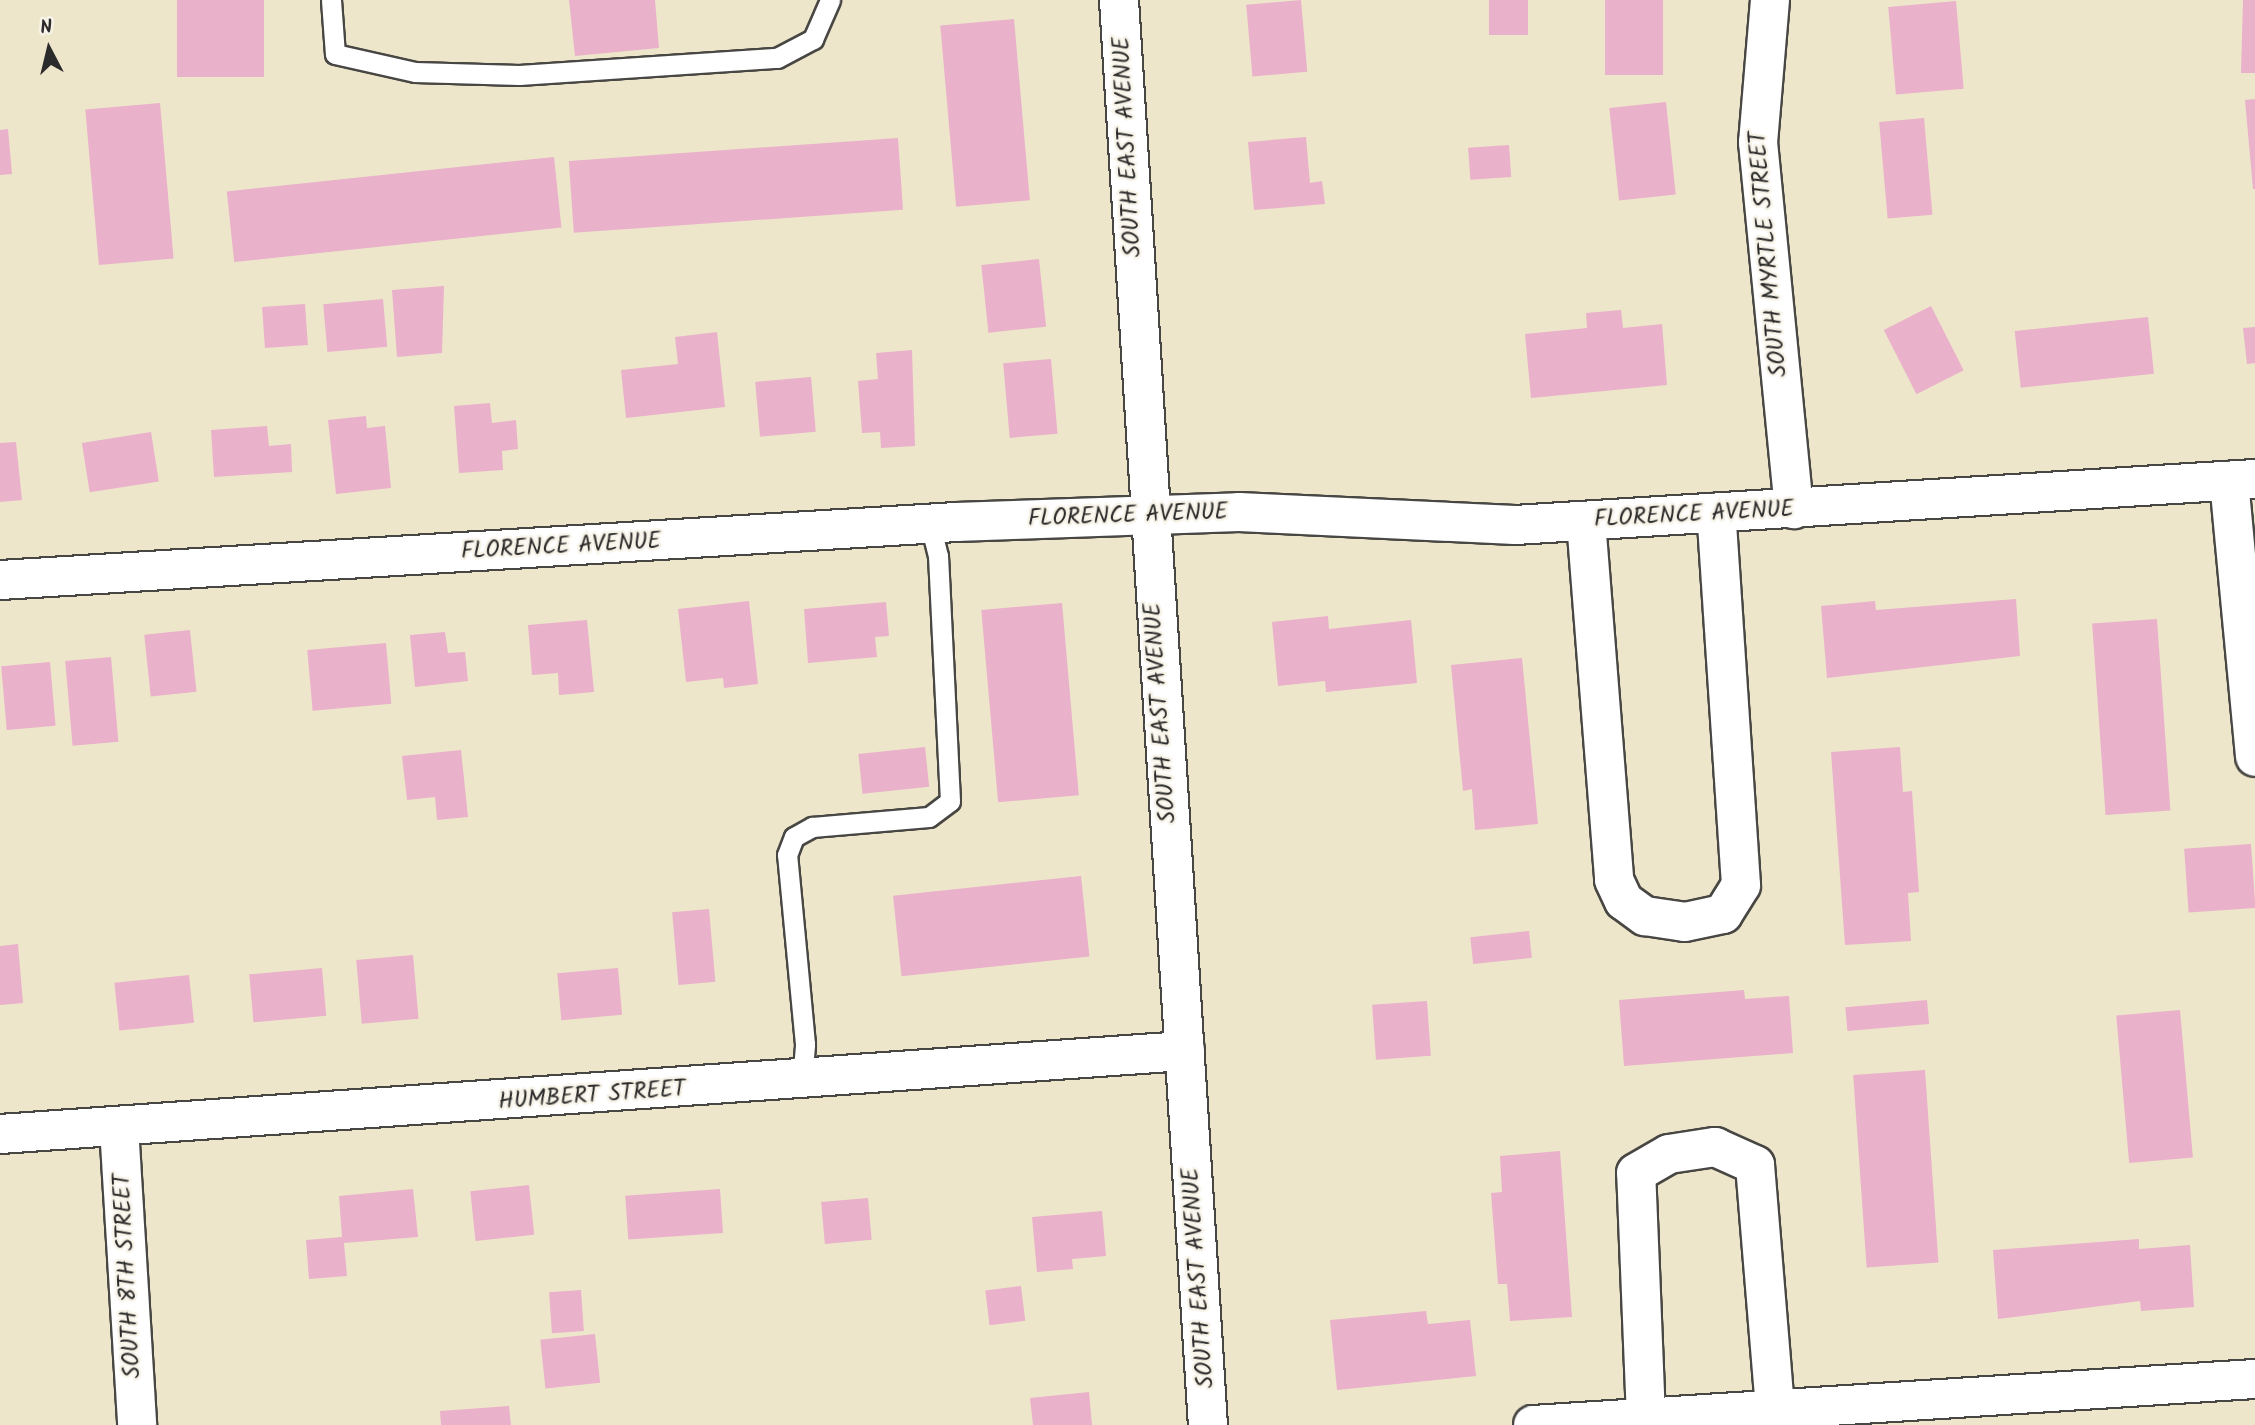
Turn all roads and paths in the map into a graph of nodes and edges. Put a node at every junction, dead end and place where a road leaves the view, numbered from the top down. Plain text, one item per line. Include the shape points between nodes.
1 (331, 0) edge
2 (830, 0) edge
3 (1119, 0) edge
4 (1770, 0) edge
5 (2242, 480) edge
6 (1794, 509) junction
7 (1716, 513) junction
8 (1150, 516) junction
9 (1586, 521) junction
10 (930, 524) junction
11 (0, 580) edge
12 (2255, 757) edge
13 (1185, 1051) junction
14 (802, 1080) junction
15 (119, 1127) junction
16 (0, 1134) edge
17 (2255, 1379) edge
18 (1774, 1409) junction
19 (1646, 1418) junction
20 (137, 1425) edge
21 (1208, 1425) edge
22 (1533, 1425) edge

1 - 2 lane via 335,54 415,72 519,75 777,58 813,39
3 - 8 street, SOUTH EAST AVENUE
4 - 6 street, SOUTH MYRTLE STREET via 1758,142
5 - 6 street, FLORENCE AVENUE
5 - 12 street
6 - 7 street, FLORENCE AVENUE
7 - 9 street, FLORENCE AVENUE
7 - 9 street via 1741,885 1723,914 1685,922 1645,916 1624,901 1614,880
8 - 9 street, FLORENCE AVENUE via 1239,512 1461,525
8 - 10 street, FLORENCE AVENUE
8 - 13 street, SOUTH EAST AVENUE
10 - 11 street, FLORENCE AVENUE
10 - 14 lane via 938,556 950,801 929,817 812,827 794,837 787,855 805,1044
13 - 14 street, HUMBERT STREET
13 - 21 street, SOUTH EAST AVENUE
14 - 15 street, HUMBERT STREET
15 - 16 street, HUMBERT STREET
15 - 20 street, SOUTH 8TH STREET
17 - 18 street
18 - 19 street
18 - 19 street via 1755,1164 1715,1147 1669,1154 1636,1173
19 - 22 street

